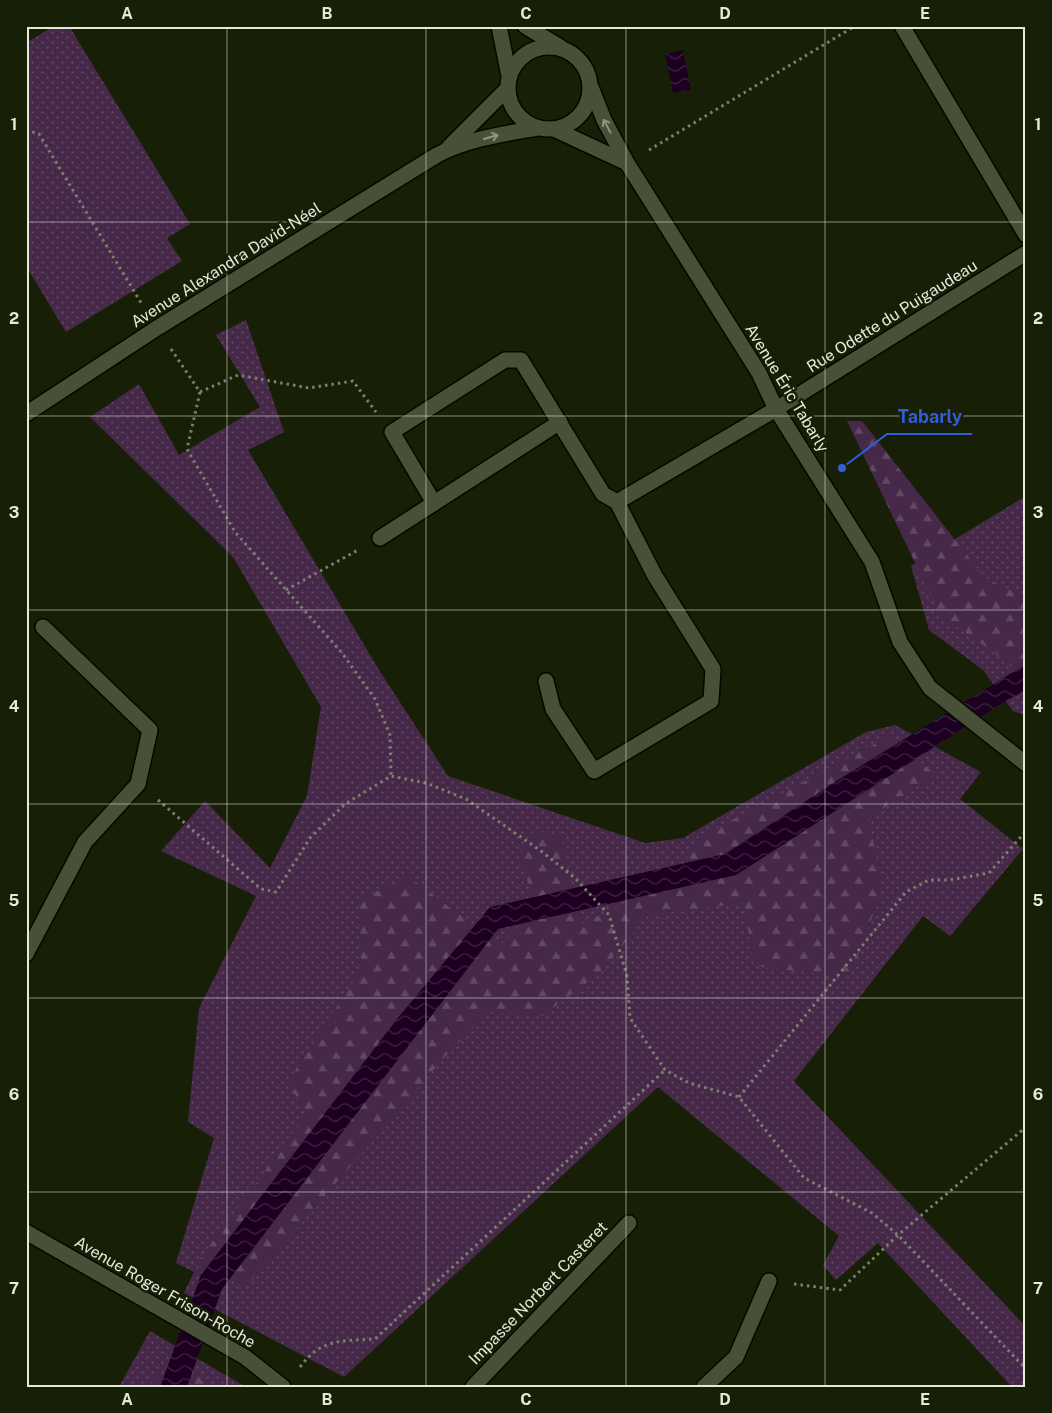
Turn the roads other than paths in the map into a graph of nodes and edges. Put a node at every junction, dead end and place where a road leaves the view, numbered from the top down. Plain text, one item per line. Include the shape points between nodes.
1 (499, 26) edge
2 (525, 26) edge
3 (902, 26) edge
4 (561, 48) junction
5 (508, 82) junction
6 (591, 87) junction
7 (537, 128) junction
8 (554, 129) junction
9 (446, 150) junction
10 (627, 163) junction
11 (1026, 234) edge
12 (1026, 253) edge
13 (776, 409) junction
14 (26, 414) edge
15 (560, 422) junction
16 (618, 502) junction
17 (434, 503) junction
18 (380, 538) road end
19 (43, 627) dead end
20 (546, 682) dead end
21 (1026, 764) edge
22 (26, 954) edge
23 (629, 1223) dead end
24 (26, 1232) edge
25 (769, 1281) road end
26 (283, 1387) edge
27 (473, 1387) edge
28 (704, 1387) edge

1 - 5 street
2 - 4 street, Avenue Éric Tabarly
3 - 11 street
4 - 5 street via 533,49 515,64
4 - 6 street, Avenue Éric Tabarly via 582,62
5 - 7 street via 510,102 525,122
5 - 9 street, Avenue Alexandra David-Néel via 482,117
6 - 8 street via 583,112 563,128
10 -> 6 street, Avenue Éric Tabarly
7 - 8 street
9 -> 7 street, Avenue Alexandra David-Néel
8 - 10 street
9 - 14 street, Avenue Alexandra David-Néel via 157,328
10 - 13 street, Avenue Éric Tabarly via 759,373
12 - 13 street, Rue Odette du Puigaudeau
13 - 16 street, Rue Odette du Puigaudeau
13 - 21 street, Avenue Éric Tabarly via 872,562 900,642 930,688
15 - 16 street via 603,494
15 - 17 street
15 - 17 street via 521,360 505,360 392,432
16 - 20 street via 655,576 713,669 711,702 594,771 553,709
17 - 18 street
19 - 22 street via 150,730 138,784 85,842
23 - 27 street, Impasse Norbert Casteret
24 - 26 street, Avenue Roger Frison-Roche via 245,1357
25 - 28 street via 736,1356

